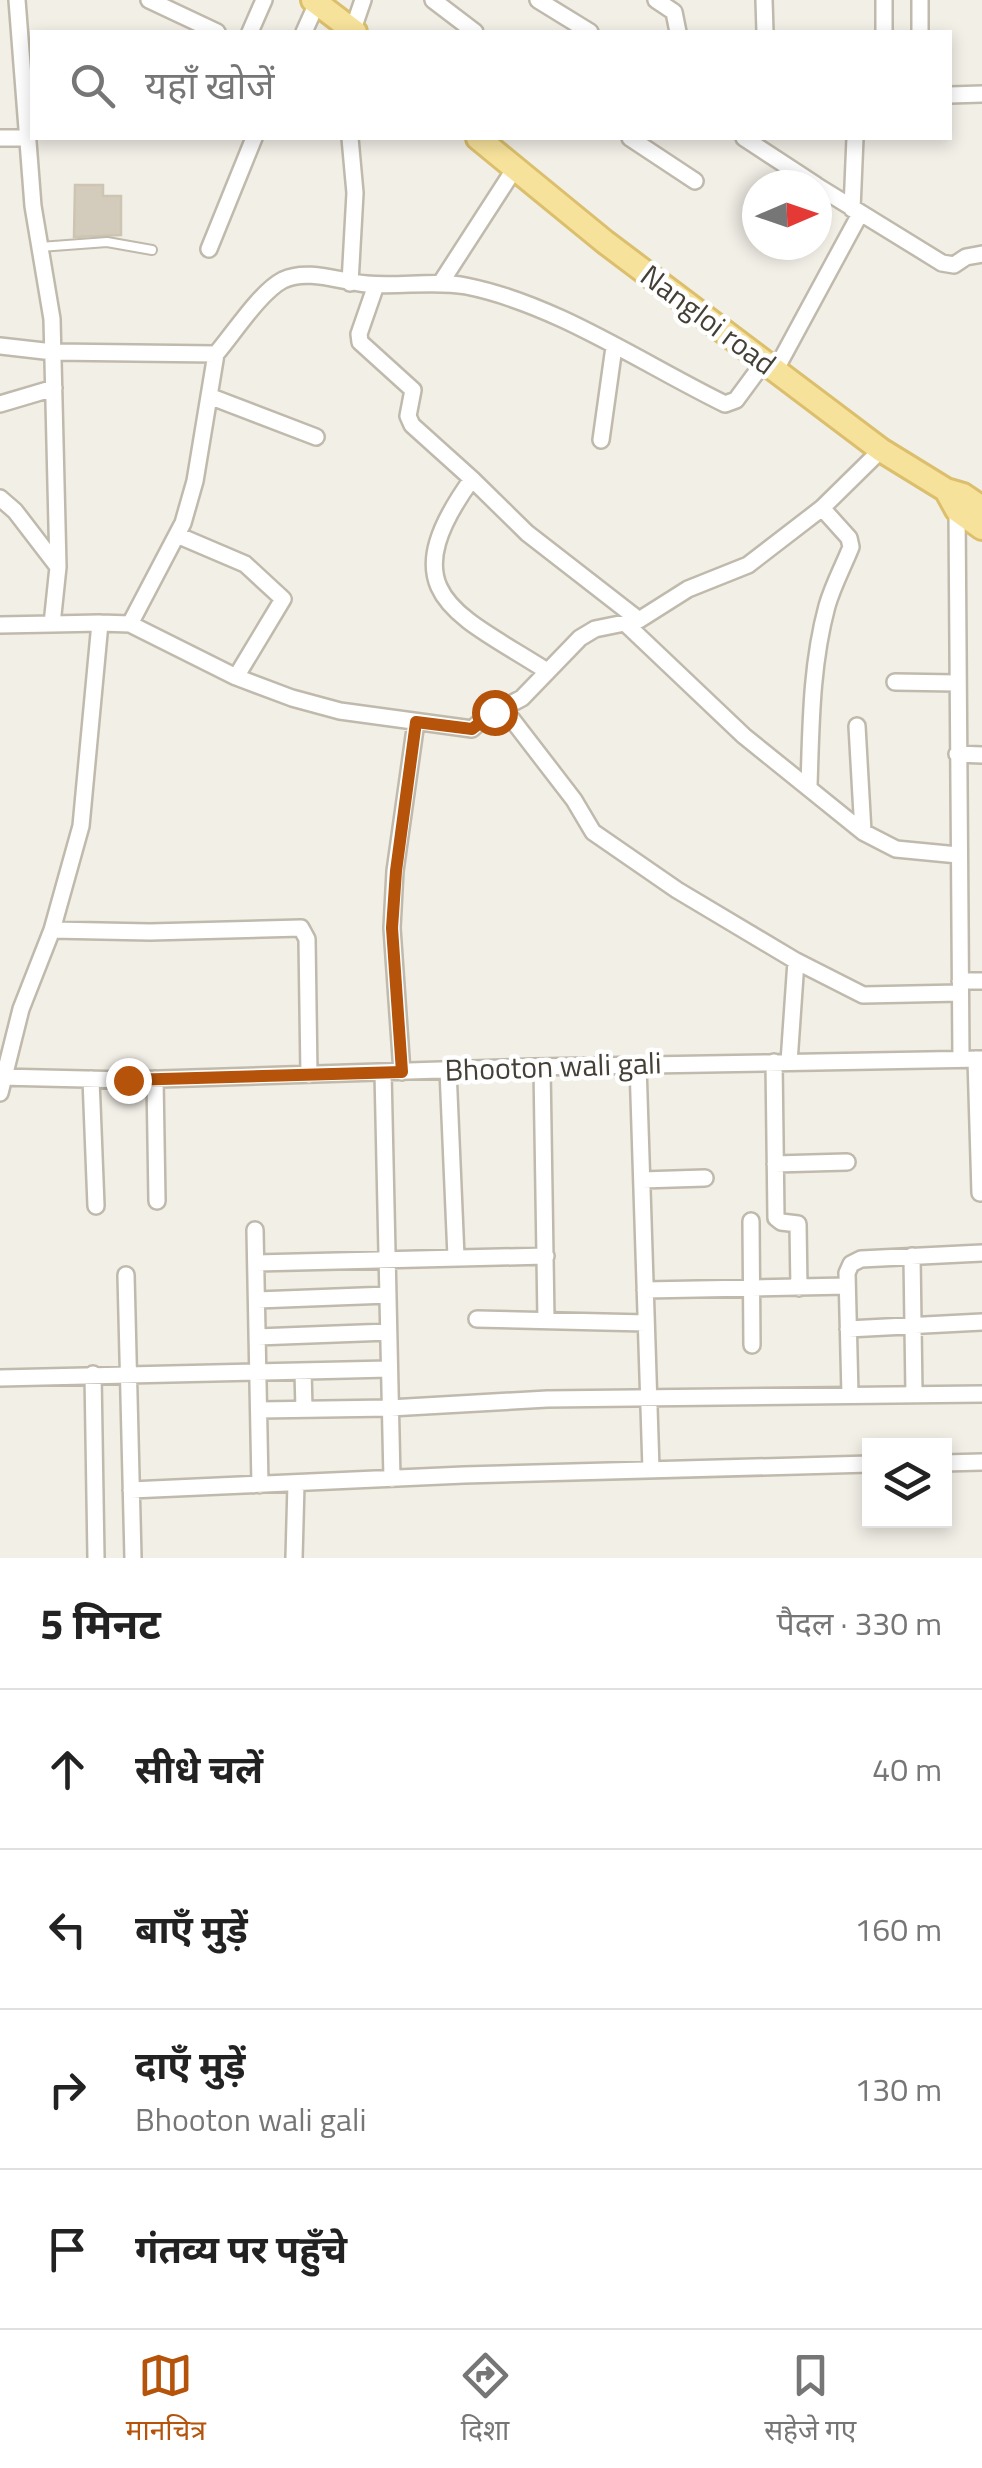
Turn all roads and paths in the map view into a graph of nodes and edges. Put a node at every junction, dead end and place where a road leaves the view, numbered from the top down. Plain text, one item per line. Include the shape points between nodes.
1 (17, 0) edge
2 (149, 0) edge
3 (264, 0) edge
4 (363, 0) edge
5 (433, 0) edge
6 (656, 0) edge
7 (764, 0) edge
8 (884, 0) edge
9 (920, 0) edge
10 (541, 1) edge
11 (324, 4) edge
12 (0, 27) edge
13 (213, 30) edge
14 (251, 30) edge
15 (305, 30) edge
16 (352, 30) edge
17 (353, 30) edge
18 (472, 30) edge
19 (587, 30) edge
20 (678, 30) edge
21 (765, 30) edge
22 (884, 30) edge
23 (920, 30) edge
24 (24, 33) edge
25 (952, 94) edge
26 (982, 94) edge
27 (0, 138) edge
28 (27, 138) junction
29 (253, 140) edge
30 (350, 140) edge
31 (633, 140) edge
32 (747, 140) edge
33 (856, 140) edge
34 (489, 141) edge
35 (515, 168) junction
36 (793, 170) edge
37 (694, 181) dead end
38 (832, 195) edge
39 (856, 211) junction
40 (40, 247) junction
41 (210, 249) dead end
42 (152, 250) dead end
43 (982, 254) edge
44 (350, 282) junction
45 (440, 284) junction
46 (376, 285) junction
47 (0, 346) edge
48 (614, 348) junction
49 (53, 352) junction
50 (216, 354) junction
51 (769, 367) junction
52 (54, 388) junction
53 (209, 396) junction
54 (0, 404) edge
55 (316, 437) dead end
56 (601, 440) dead end
57 (881, 450) junction
58 (472, 479) junction
59 (0, 498) edge
60 (962, 501) edge
61 (822, 508) junction
62 (982, 528) edge
63 (177, 535) junction
64 (58, 567) junction
65 (632, 622) junction
66 (100, 623) junction
67 (52, 624) junction
68 (130, 624) junction
69 (0, 625) edge
70 (547, 672) junction
71 (236, 677) junction
72 (895, 682) dead end
73 (956, 682) junction
74 (504, 709) junction
75 (416, 722) junction
76 (858, 726) dead end
77 (957, 754) junction
78 (982, 754) edge
79 (810, 786) junction
80 (863, 832) junction
81 (958, 855) junction
82 (52, 930) junction
83 (796, 961) junction
84 (982, 982) edge
85 (960, 987) junction
86 (973, 1059) edge
87 (782, 1062) junction
88 (638, 1065) junction
89 (542, 1066) junction
90 (448, 1070) junction
91 (383, 1072) junction
92 (402, 1072) junction
93 (309, 1075) junction
94 (92, 1079) junction
95 (155, 1079) junction
96 (1, 1083) edge
97 (847, 1162) dead end
98 (775, 1164) junction
99 (705, 1178) dead end
100 (642, 1180) junction
101 (980, 1193) edge
102 (156, 1201) dead end
103 (96, 1206) dead end
104 (751, 1221) dead end
105 (255, 1230) dead end
106 (982, 1253) edge
107 (546, 1256) junction
108 (912, 1256) junction
109 (456, 1257) junction
110 (387, 1259) junction
111 (256, 1264) junction
112 (126, 1276) dead end
113 (847, 1286) junction
114 (798, 1288) junction
115 (752, 1289) junction
116 (645, 1290) junction
117 (388, 1295) junction
118 (257, 1300) junction
119 (477, 1319) dead end
120 (546, 1320) junction
121 (982, 1322) edge
122 (646, 1323) junction
123 (913, 1325) junction
124 (848, 1329) junction
125 (388, 1332) junction
126 (258, 1337) junction
127 (752, 1345) dead end
128 (389, 1369) junction
129 (303, 1371) junction
130 (258, 1372) junction
131 (128, 1373) junction
132 (94, 1374) junction
133 (0, 1378) edge
134 (914, 1394) junction
135 (982, 1394) edge
136 (850, 1395) junction
137 (648, 1399) junction
138 (390, 1408) junction
139 (304, 1409) junction
140 (259, 1410) junction
141 (952, 1462) edge
142 (982, 1462) edge
143 (862, 1464) edge
144 (651, 1470) junction
145 (392, 1479) junction
146 (296, 1484) junction
147 (260, 1485) junction
148 (131, 1490) junction
149 (96, 1558) edge
150 (133, 1558) edge
151 (294, 1558) edge

1 - 24 street
2 - 13 street
3 - 14 street
4 - 17 street
5 - 18 street
6 - 20 street via 674,12
7 - 21 street
8 - 22 street
9 - 23 street
10 - 19 street
11 - 15 street
11 - 16 main road
12 - 24 street
24 - 28 street
25 - 26 street
27 - 28 street
28 - 40 street
29 - 41 street
30 - 44 street
31 - 37 street
32 - 36 street
33 - 39 street
34 - 35 main road, Nangloi road
35 - 45 street
35 - 51 main road, Nangloi road
38 - 39 street
39 - 43 street via 949,265
39 - 51 street
40 - 42 lane via 107,242
40 - 49 street
44 - 46 street
44 - 50 street via 310,276 282,281
45 - 46 street
45 - 48 street via 466,286 558,317
46 - 58 street via 360,342 413,390 412,426
47 - 49 street
48 - 51 street via 729,404
48 - 56 street
49 - 50 street
49 - 52 street
50 - 53 street
51 - 57 main road, Nangloi road
52 - 54 street
52 - 64 street
53 - 55 street
53 - 63 street
57 - 60 main road, Nangloi road
57 - 61 street
58 - 65 street
58 - 70 street via 441,531 434,573 439,592 464,618
59 - 64 street
60 - 62 main road, Nangloi road
60 - 73 street
61 - 65 street via 748,565
61 - 79 street via 851,547 818,640
63 - 68 street
63 - 71 street via 245,564 284,600
64 - 67 street
65 - 70 street via 594,629
65 - 79 street via 744,736
66 - 67 street
66 - 68 street
66 - 82 street via 82,826
67 - 69 street
68 - 71 street
70 - 74 street
71 - 75 street via 340,711
72 - 73 street
73 - 77 street
74 - 75 street via 472,729
74 - 83 street via 592,832
75 - 92 street via 392,928
76 - 80 street
77 - 78 street
77 - 81 street
79 - 80 street
80 - 81 street via 896,849
81 - 85 street
82 - 93 street via 301,928 307,938
82 - 96 street
83 - 85 street via 863,995
83 - 87 street
84 - 85 street
85 - 86 street
86 - 87 street, Bhooton wali gali
86 - 101 street
87 - 88 street, Bhooton wali gali
87 - 98 street
88 - 89 street, Bhooton wali gali
88 - 100 street
89 - 90 street, Bhooton wali gali
89 - 107 street
90 - 92 street, Bhooton wali gali
90 - 109 street
91 - 92 street, Bhooton wali gali
91 - 93 street, Bhooton wali gali
91 - 110 street
93 - 95 street, Bhooton wali gali
94 - 95 street, Bhooton wali gali
94 - 96 street, Bhooton wali gali
94 - 103 street
95 - 102 street
97 - 98 street
98 - 114 street via 776,1220 799,1228
99 - 100 street
100 - 116 street
104 - 115 street
105 - 111 street
106 - 108 street
107 - 109 street
107 - 120 street
108 - 113 street via 856,1261
108 - 123 street
109 - 110 street
110 - 111 street
110 - 117 street
111 - 118 street
112 - 131 street
113 - 114 street
113 - 124 street
114 - 115 street
115 - 116 street
115 - 127 street
116 - 122 street
117 - 118 street
117 - 125 street
118 - 126 street
119 - 120 street
120 - 122 street
121 - 123 street
122 - 137 street
123 - 124 street
123 - 134 street
124 - 136 street
125 - 126 street
125 - 128 street
126 - 130 street
128 - 129 street
128 - 138 street
129 - 130 street
129 - 139 street
130 - 131 street
130 - 140 street
131 - 132 street
131 - 148 street
132 - 133 street
132 - 149 street
134 - 135 street
134 - 136 street
136 - 137 street
137 - 138 street
137 - 144 street
138 - 139 street
138 - 145 street
139 - 140 street
140 - 147 street
141 - 142 street
143 - 144 street
144 - 145 street
145 - 146 street
146 - 147 street
146 - 151 street
147 - 148 street
148 - 150 street

